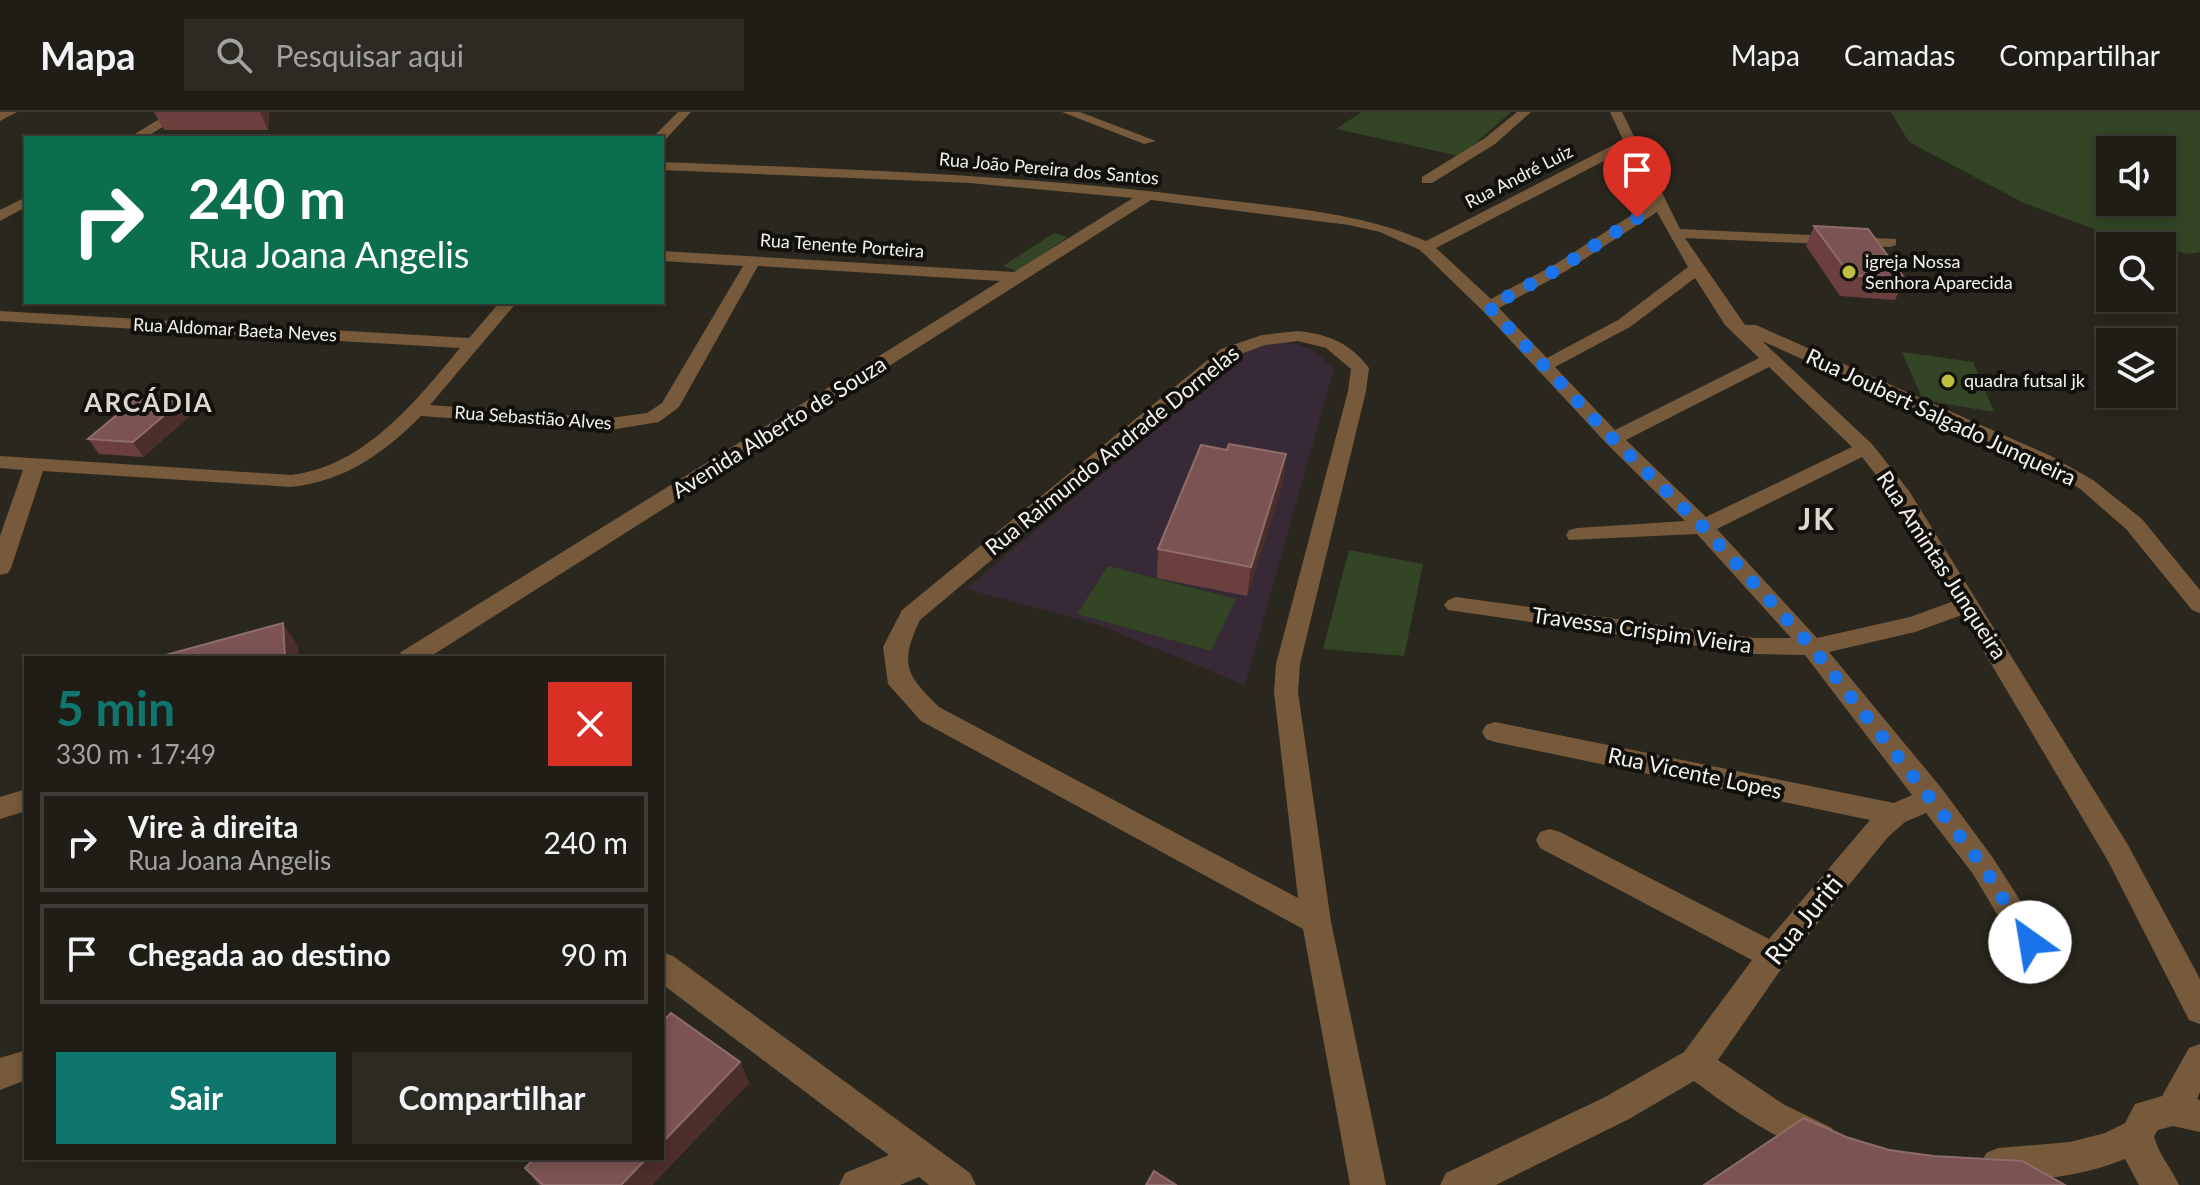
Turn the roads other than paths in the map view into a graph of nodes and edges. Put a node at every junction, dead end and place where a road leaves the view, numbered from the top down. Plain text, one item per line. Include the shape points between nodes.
1 (11, 112) edge
2 (180, 112) edge
3 (685, 112) edge
4 (1068, 112) edge
5 (1525, 112) edge
6 (1616, 112) edge
7 (0, 117) edge
8 (138, 136) edge
9 (661, 136) edge
10 (1149, 141) dead end
11 (1630, 142) junction
12 (664, 166) edge
13 (1427, 180) dead end
14 (1148, 195) junction
15 (24, 202) edge
16 (1659, 204) junction
17 (0, 216) edge
18 (0, 222) edge
19 (24, 224) edge
20 (1674, 233) junction
21 (1890, 242) dead end
22 (1426, 247) junction
23 (664, 256) edge
24 (754, 260) junction
25 (1696, 269) junction
26 (1019, 277) junction
27 (507, 304) edge
28 (1489, 307) junction
29 (0, 316) edge
30 (1731, 321) junction
31 (471, 343) junction
32 (1771, 359) junction
33 (1545, 365) junction
34 (415, 410) junction
35 (1613, 439) junction
36 (1865, 448) junction
37 (0, 462) edge
38 (35, 464) junction
39 (1703, 527) junction
40 (1577, 535) dead end
41 (0, 568) edge
42 (1456, 605) dead end
43 (1967, 605) junction
44 (2200, 605) edge
45 (1812, 647) junction
46 (413, 656) edge
47 (1495, 732) dead end
48 (1933, 798) junction
49 (24, 801) edge
50 (0, 808) edge
51 (1895, 814) junction
52 (1550, 840) dead end
53 (1316, 922) junction
54 (2030, 942) dead end
55 (1773, 956) junction
56 (664, 967) edge
57 (2200, 1010) edge
58 (2200, 1059) edge
59 (1696, 1063) junction
60 (24, 1066) edge
61 (0, 1074) edge
62 (2186, 1113) edge
63 (2137, 1135) junction
64 (1856, 1152) edge
65 (921, 1159) junction
66 (1973, 1163) edge
67 (2020, 1166) junction
68 (857, 1185) edge
69 (958, 1185) edge
70 (1368, 1185) edge
71 (1458, 1185) edge
72 (2054, 1185) edge
73 (2161, 1185) edge

1 - 7 street
2 - 8 street
3 - 9 street
4 - 10 street
5 - 13 street
6 - 11 street, Rua Amintas Junqueira
11 - 16 street, Rua Amintas Junqueira
11 - 22 street, Rua André Luiz
12 - 14 street, Rua João Pereira dos Santos via 969,179
14 - 22 street, Rua João Pereira dos Santos via 1349,220
14 - 26 street, Avenida Alberto de Souza
15 - 17 street
16 - 20 street, Rua Amintas Junqueira
16 - 28 street
18 - 19 street
20 - 21 street
20 - 25 street, Rua Amintas Junqueira
22 - 28 street, Rua João Pereira dos Santos
23 - 24 street, Rua Tenente Porteira
24 - 26 street, Rua Tenente Porteira
24 - 34 street, Rua Sebastião Alves via 669,407 652,418 610,424
25 - 30 street, Rua Amintas Junqueira
25 - 33 street via 1634,320
26 - 46 street, Avenida Alberto de Souza
27 - 31 street
28 - 33 street, Rua João Pereira dos Santos
29 - 31 street, Rua Aldomar Baeta Neves
30 - 32 street, Rua Amintas Junqueira
30 - 44 street, Rua Joubert Salgado Junqueira via 2044,460 2086,484 2134,524
31 - 34 street
32 - 35 street
32 - 36 street, Rua Amintas Junqueira
33 - 35 street, Rua João Pereira dos Santos
34 - 38 street via 343,468 291,481
35 - 39 street, Rua João Pereira dos Santos
36 - 39 street
36 - 43 street, Rua Amintas Junqueira via 1899,491
37 - 38 street
38 - 41 street
39 - 40 street
39 - 45 street, Rua João Pereira dos Santos
42 - 45 street, Travessa Crispim Vieira via 1755,646
43 - 45 street, Travessa Crispim Vieira via 1888,631
43 - 57 street, Rua Amintas Junqueira via 2118,853
45 - 48 street, Rua João Pereira dos Santos
47 - 51 street, Rua Vicente Lopes
48 - 51 street, Rua Juriti
48 - 54 street, Rua João Pereira dos Santos
49 - 50 street
51 - 55 street, Rua Juriti
52 - 55 street
53 - 53 street, Rua Raimundo Andrade Dornelas via 930,714 900,684 895,647 920,607 1227,353 1279,335 1337,345 1360,368 1288,664 1288,722
53 - 70 street, Rua Raimundo Andrade Dornelas
55 - 59 street, Rua Juriti
56 - 65 street
58 - 62 street
59 - 64 street via 1791,1128
59 - 71 street via 1617,1108
60 - 61 street
62 - 63 street via 2147,1116
63 - 67 street via 2102,1152
63 - 73 street via 2143,1162
65 - 68 street
65 - 69 street
66 - 67 street
67 - 72 street

